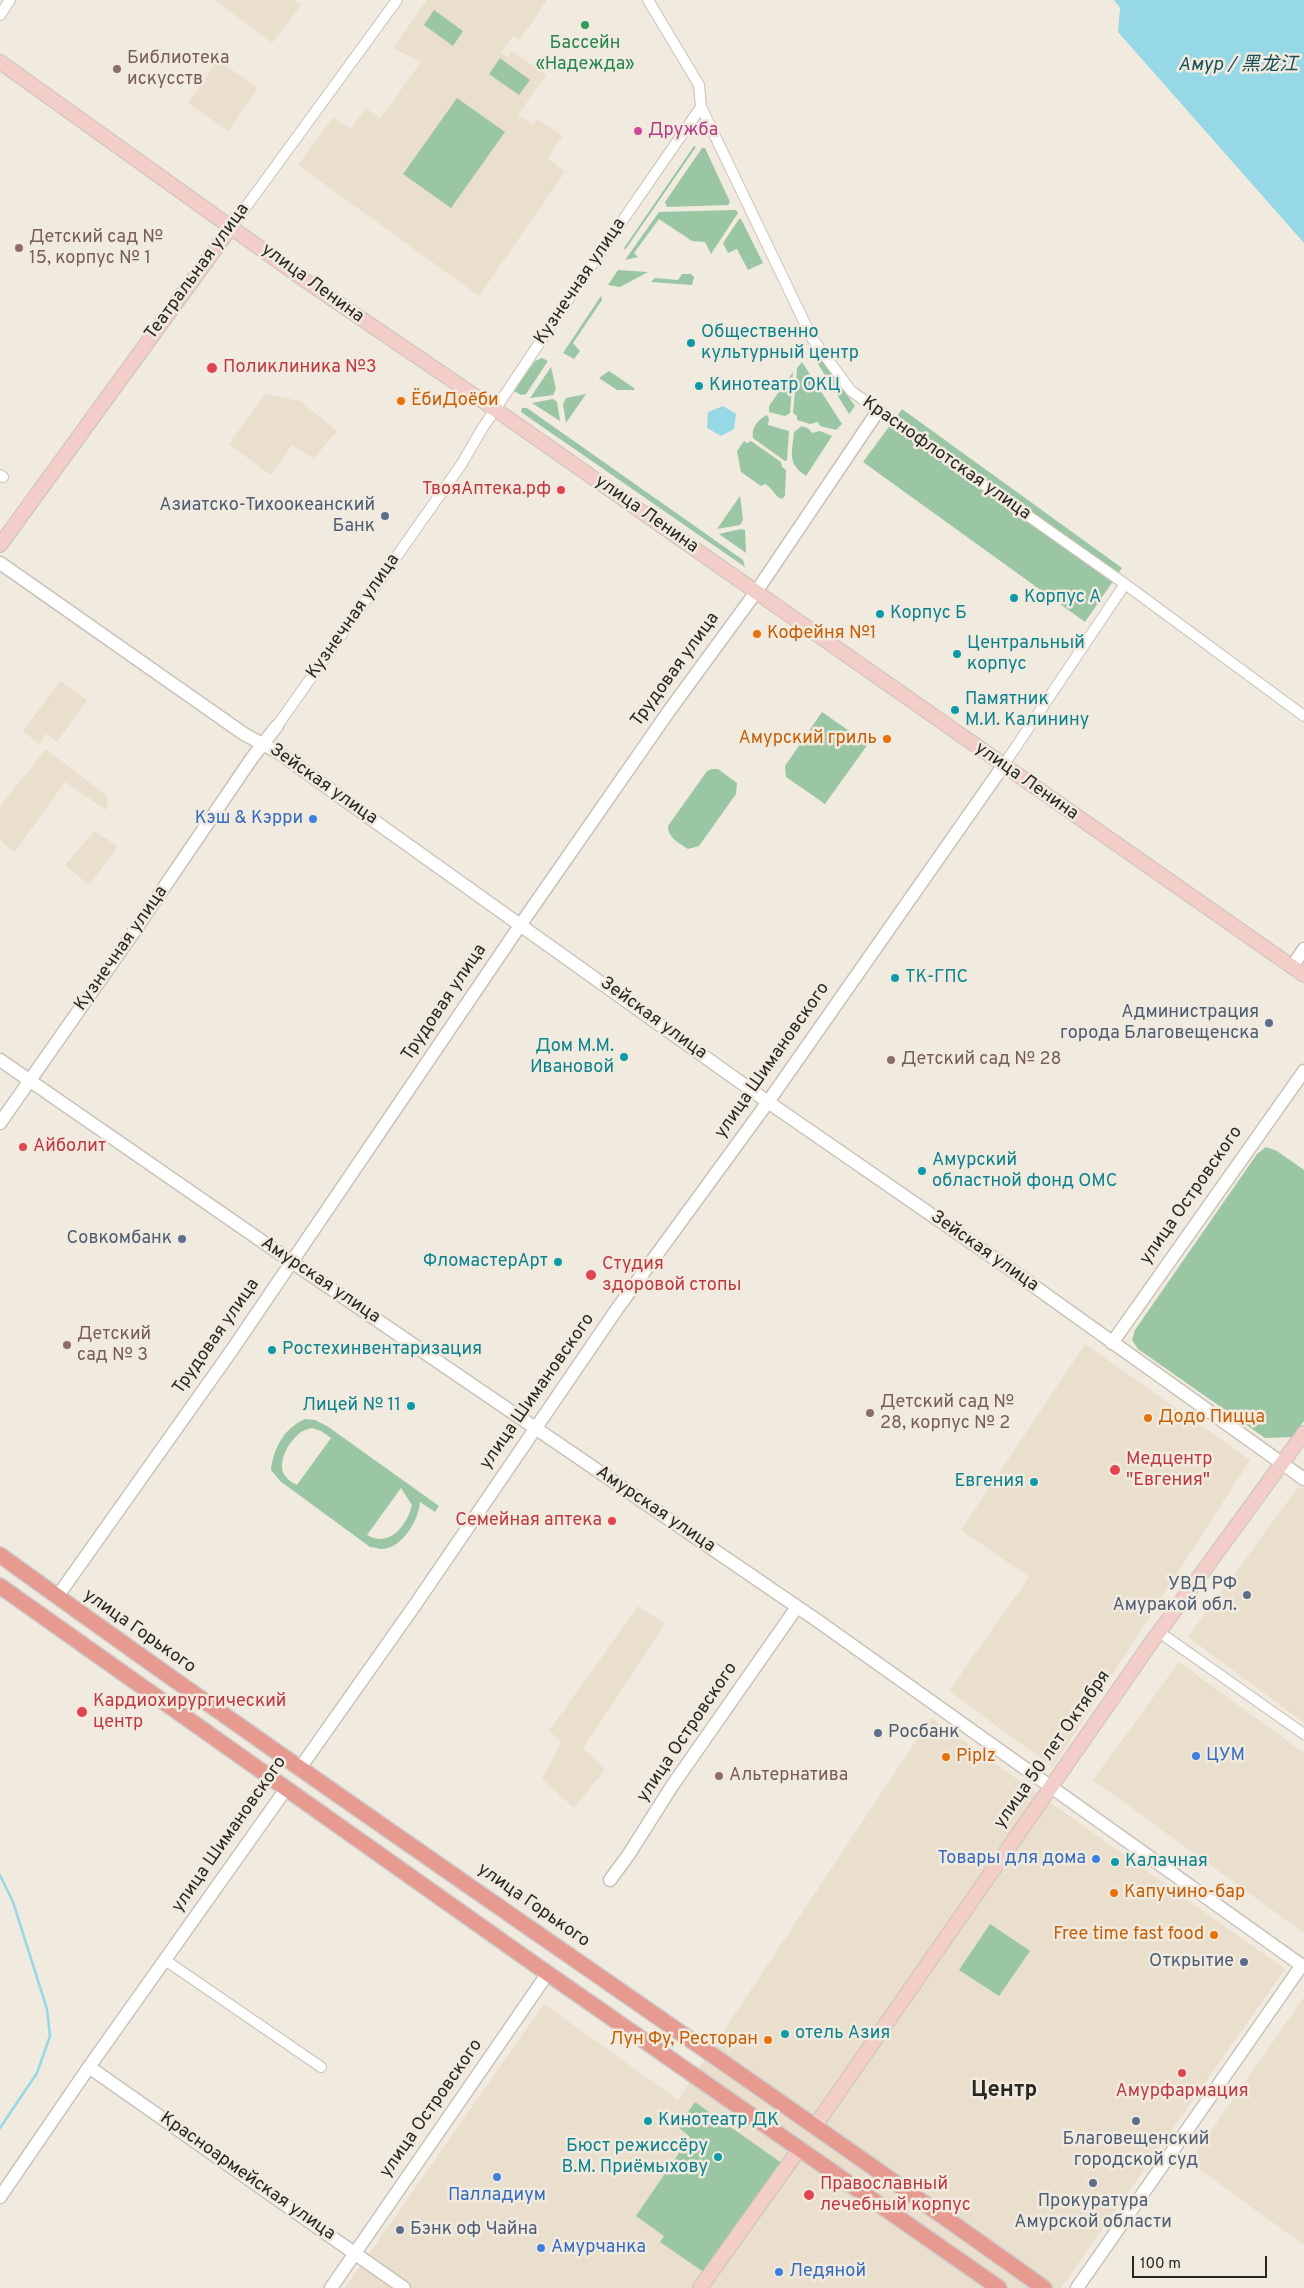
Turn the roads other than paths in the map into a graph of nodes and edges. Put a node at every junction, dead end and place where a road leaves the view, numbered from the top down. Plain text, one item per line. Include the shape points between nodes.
1 (10, 0) edge
2 (397, 0) edge
3 (648, 0) edge
4 (0, 15) edge
5 (0, 62) edge
6 (701, 107) junction
7 (232, 226) junction
8 (495, 410) junction
9 (878, 411) junction
10 (0, 545) edge
11 (0, 562) edge
12 (1125, 584) junction
13 (756, 592) junction
14 (1304, 716) edge
15 (277, 726) joint
16 (264, 743) junction
17 (1003, 766) junction
18 (521, 924) junction
19 (1304, 949) edge
20 (1292, 966) junction
21 (1304, 975) edge
22 (0, 1060) edge
23 (1304, 1072) edge
24 (30, 1080) junction
25 (768, 1102) junction
26 (0, 1123) edge
27 (292, 1262) junction
28 (1112, 1343) junction
29 (536, 1428) junction
30 (1304, 1433) edge
31 (1282, 1464) junction
32 (1304, 1479) edge
33 (0, 1555) edge
34 (0, 1586) edge
35 (57, 1597) junction
36 (797, 1607) junction
37 (43, 1616) junction
38 (1159, 1632) junction
39 (1304, 1734) edge
40 (300, 1768) junction
41 (1049, 1787) junction
42 (286, 1789) junction
43 (610, 1880) dead end
44 (564, 1951) junction
45 (166, 1960) junction
46 (1303, 1964) edge
47 (548, 1974) junction
48 (89, 2067) junction
49 (322, 2067) dead end
50 (815, 2126) junction
51 (800, 2148) junction
52 (0, 2197) edge
53 (354, 2253) junction
54 (331, 2288) edge
55 (404, 2288) edge
56 (700, 2288) edge
57 (999, 2288) edge
58 (1044, 2288) edge
59 (1077, 2288) edge

1 - 4 street
2 - 7 street, Театральная улица
3 - 6 street, Краснофлотская улица via 699,85
5 - 7 main road, улица Ленина
6 - 8 street, Кузнечная улица
6 - 9 street, Краснофлотская улица via 812,338 851,391
7 - 8 main road, улица Ленина
7 - 10 main road, Театральная улица
8 - 13 main road, улица Ленина
8 - 15 street, Кузнечная улица via 461,465
9 - 12 street, Краснофлотская улица
9 - 13 street, Трудовая улица
11 - 16 street, Зейская улица via 244,734
12 - 14 street, Краснофлотская улица
12 - 17 street, улица Шимановского
13 - 17 main road, улица Ленина
13 - 18 street, Трудовая улица
15 - 16 street, Кузнечная улица
16 - 18 street, Зейская улица
16 - 24 street, Кузнечная улица
17 - 20 main road, улица Ленина
17 - 25 street, улица Шимановского
18 - 25 street, Зейская улица
18 - 27 street, Трудовая улица
19 - 20 street
20 - 21 main road, улица Ленина
22 - 24 street, Амурская улица
23 - 28 street, улица Островского
24 - 26 street, Кузнечная улица
24 - 27 street, Амурская улица
25 - 28 street, Зейская улица
25 - 29 street, улица Шимановского via 617,1309
27 - 29 street, Амурская улица
27 - 35 street, Трудовая улица
28 - 31 street, Зейская улица
29 - 36 street, Амурская улица
29 - 40 street, улица Шимановского
30 - 31 main road, улица 50 лет Октября
31 - 32 street, Зейская улица
31 - 38 main road, улица 50 лет Октября
33 - 35 main road, улица Горького
34 - 37 main road
35 - 37 main road, Трудовая улица
35 - 40 main road, улица Горького
36 - 41 street, Амурская улица
36 - 43 street, улица Островского
37 - 42 main road
38 - 39 street
38 - 41 main road, улица 50 лет Октября
40 - 42 main road, улица Шимановского
40 - 44 main road, улица Горького
41 - 46 street, Амурская улица
41 - 50 main road, улица 50 лет Октября
42 - 45 street, улица Шимановского
42 - 47 main road
44 - 47 main road, улица Островского
44 - 50 main road, улица Горького
45 - 48 street, улица Шимановского
45 - 49 street
46 - 59 street
47 - 51 main road
47 - 53 street, улица Островского
48 - 52 street, улица Шимановского
48 - 53 street, Красноармейская улица
50 - 51 main road, улица 50 лет Октября
50 - 58 main road, улица Горького
51 - 56 main road, улица 50 лет Октября
51 - 57 main road
53 - 54 street, улица Островского
53 - 55 street, Красноармейская улица

